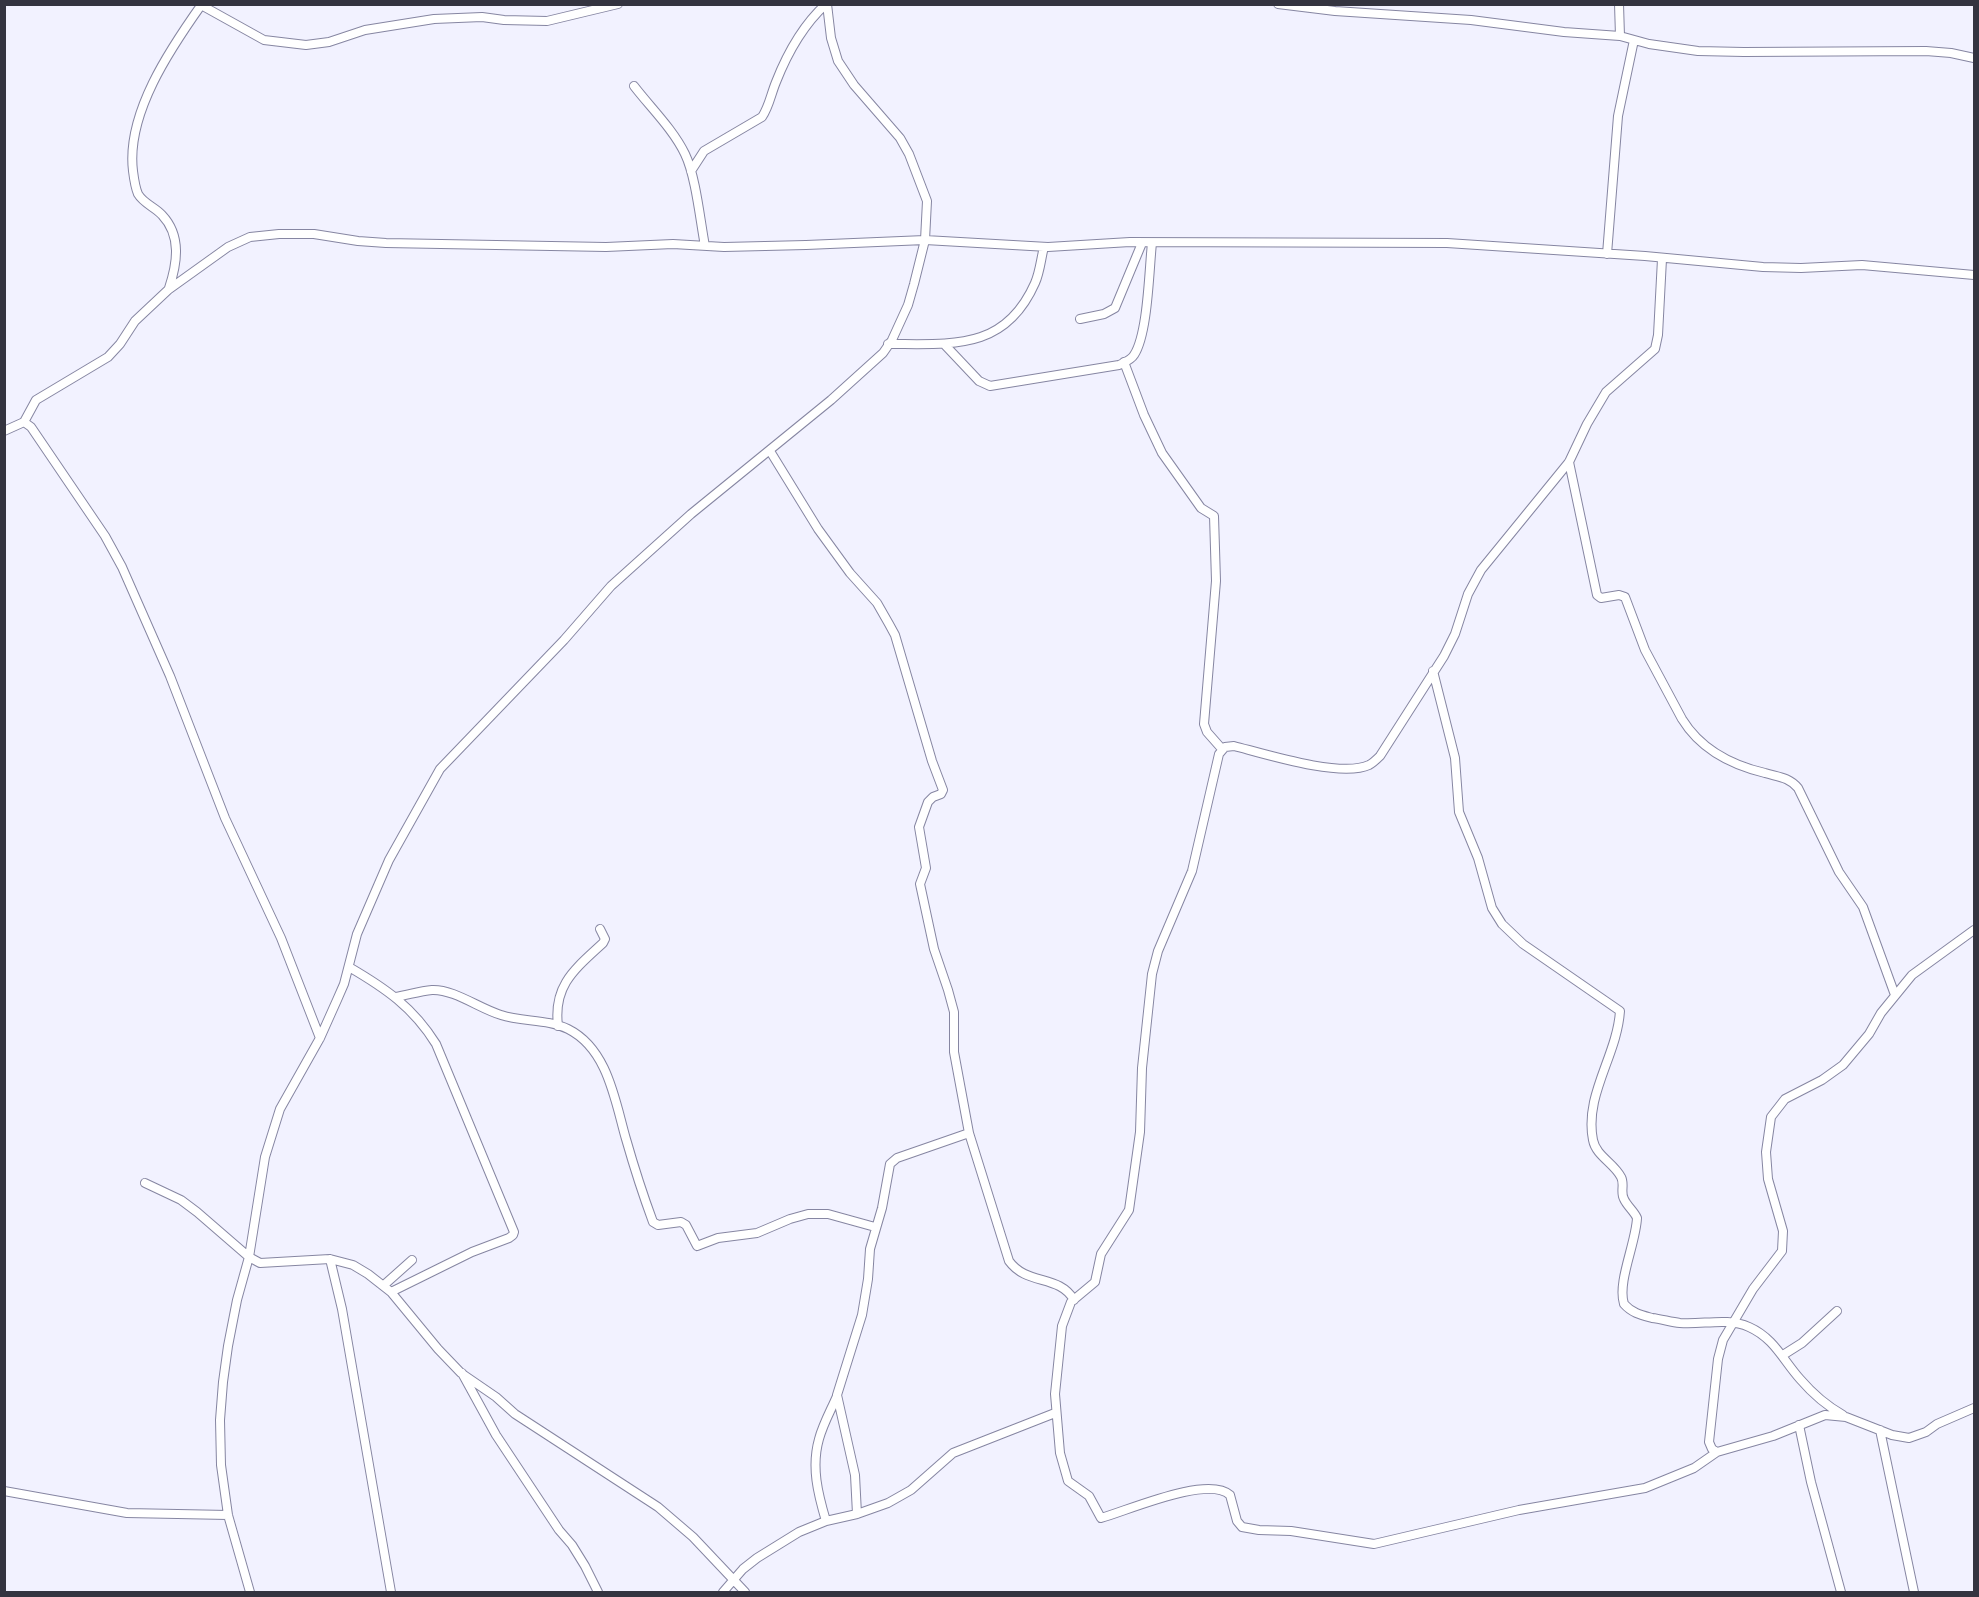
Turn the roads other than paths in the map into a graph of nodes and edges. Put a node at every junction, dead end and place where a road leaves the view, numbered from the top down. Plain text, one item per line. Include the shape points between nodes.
1 (618, 4) edge
2 (826, 4) edge
3 (1278, 4) edge
4 (1619, 4) edge
5 (201, 5) edge
6 (584, 8) edge
7 (1620, 36) junction
8 (1634, 40) junction
9 (1974, 58) edge
10 (634, 86) dead end
11 (691, 171) junction
12 (925, 240) junction
13 (1142, 243) junction
14 (1152, 243) junction
15 (705, 246) junction
16 (1044, 247) junction
17 (1607, 254) junction
18 (1662, 259) junction
19 (1974, 275) edge
20 (168, 290) junction
21 (1080, 319) dead end
22 (888, 344) junction
23 (944, 344) junction
24 (1124, 362) junction
25 (24, 422) junction
26 (4, 431) edge
27 (770, 451) junction
28 (1569, 462) junction
29 (1433, 671) junction
30 (1222, 749) junction
31 (600, 929) dead end
32 (1974, 930) edge
33 (349, 967) junction
34 (1895, 995) junction
35 (396, 997) junction
36 (558, 1026) junction
37 (320, 1038) junction
38 (969, 1133) junction
39 (145, 1183) dead end
40 (875, 1227) junction
41 (249, 1257) junction
42 (330, 1259) junction
43 (411, 1260) dead end
44 (384, 1285) junction
45 (391, 1293) junction
46 (1074, 1300) junction
47 (1837, 1311) dead end
48 (1732, 1323) junction
49 (1783, 1355) junction
50 (461, 1373) junction
51 (837, 1395) junction
52 (1974, 1408) edge
53 (1055, 1413) junction
54 (1846, 1417) junction
55 (1799, 1425) junction
56 (1880, 1430) junction
57 (1717, 1452) junction
58 (4, 1491) edge
59 (857, 1514) junction
60 (228, 1515) junction
61 (826, 1521) junction
62 (735, 1580) junction
63 (250, 1593) edge
64 (392, 1593) edge
65 (598, 1593) edge
66 (723, 1593) edge
67 (745, 1593) edge
68 (1841, 1593) edge
69 (1914, 1593) edge

1 - 6 street
2 - 11 street via 797,39 762,117 704,151
2 - 12 street via 838,61 900,138 915,166 927,201
3 - 7 street
4 - 7 street
5 - 6 street via 264,40 306,45 434,19 547,21
5 - 20 street via 166,57 133,142 132,164 138,193 162,214 173,230 174,271
7 - 8 street
8 - 9 street via 1698,51 1926,51
8 - 17 street via 1618,116
10 - 11 street via 684,150
11 - 15 street
12 - 15 street
12 - 16 street
12 - 22 street via 908,305
13 - 14 street
13 - 16 street
13 - 21 street via 1115,308
14 - 17 street via 1447,243
14 - 24 street via 1141,334 1136,353
15 - 20 street via 419,245 358,242 314,234 265,234 228,247
16 - 23 street via 1036,280 1013,319 992,334
17 - 18 street
18 - 19 street via 1763,267 1862,266
18 - 28 street via 1655,349 1606,392
20 - 25 street via 135,321 108,357 38,398
22 - 23 street
22 - 27 street via 883,353
23 - 24 street via 979,381 990,386
24 - 30 street via 1166,459 1201,508 1214,516 1216,581 1204,724
25 - 26 street
25 - 37 street via 58,465 122,567
27 - 33 street via 691,514 611,586 448,759 389,860 357,934
27 - 38 street via 818,530 877,603 892,630 942,786 941,794 928,802 920,827 926,867 920,884 934,949 954,1012 954,1052
28 - 29 street via 1481,570 1468,594 1455,634
28 - 34 street via 1598,596 1625,597 1645,650 1682,719 1700,742 1730,762 1788,779 1798,788 1839,872 1863,907
29 - 30 street via 1380,756 1369,765 1331,768 1234,746
29 - 48 street via 1455,758 1458,808 1496,916 1523,944 1620,1011 1613,1048 1591,1117 1595,1146 1620,1175 1624,1199 1637,1218 1622,1289 1624,1304 1634,1313 1663,1320
30 - 46 street via 1192,871 1152,974 1140,1132 1129,1210 1101,1254 1095,1282
31 - 36 street via 604,941 575,968 558,996
32 - 34 street via 1912,975
33 - 35 street
33 - 37 street
34 - 48 street via 1843,1065 1785,1099 1772,1117 1766,1152 1768,1179 1783,1231 1782,1251
35 - 36 street via 443,991 504,1016
35 - 45 street via 427,1028 436,1044 514,1234
36 - 40 street via 584,1038 601,1064 614,1092 654,1224 681,1222 698,1246 718,1238 757,1233 808,1214 828,1214
37 - 41 street via 280,1109 265,1157
38 - 40 street via 892,1161
38 - 46 street via 1009,1261 1029,1278 1061,1286
39 - 41 street via 181,1200
40 - 51 street via 862,1315
41 - 42 street via 270,1264
41 - 60 street via 223,1382 221,1465
42 - 44 street via 353,1265
42 - 64 street
43 - 44 street
44 - 45 street
45 - 50 street
46 - 53 street via 1062,1326
47 - 49 street
48 - 49 street via 1764,1335
48 - 57 street via 1718,1359 1709,1442
49 - 54 street via 1799,1379
50 - 62 street via 515,1414 658,1507
50 - 65 street via 496,1435 572,1545
51 - 59 street via 855,1475
51 - 61 street via 819,1439 816,1460 815,1478
52 - 56 street via 1909,1438
53 - 57 street via 1068,1481 1089,1496 1101,1517 1183,1492 1215,1489 1230,1495 1242,1527 1367,1543 1645,1488 1694,1468
53 - 59 street via 953,1453 902,1497
54 - 55 street via 1825,1415
54 - 56 street
55 - 57 street
55 - 68 street
56 - 69 street
58 - 60 street via 119,1512
59 - 61 street
60 - 63 street
61 - 62 street via 768,1550
62 - 66 street
62 - 67 street

